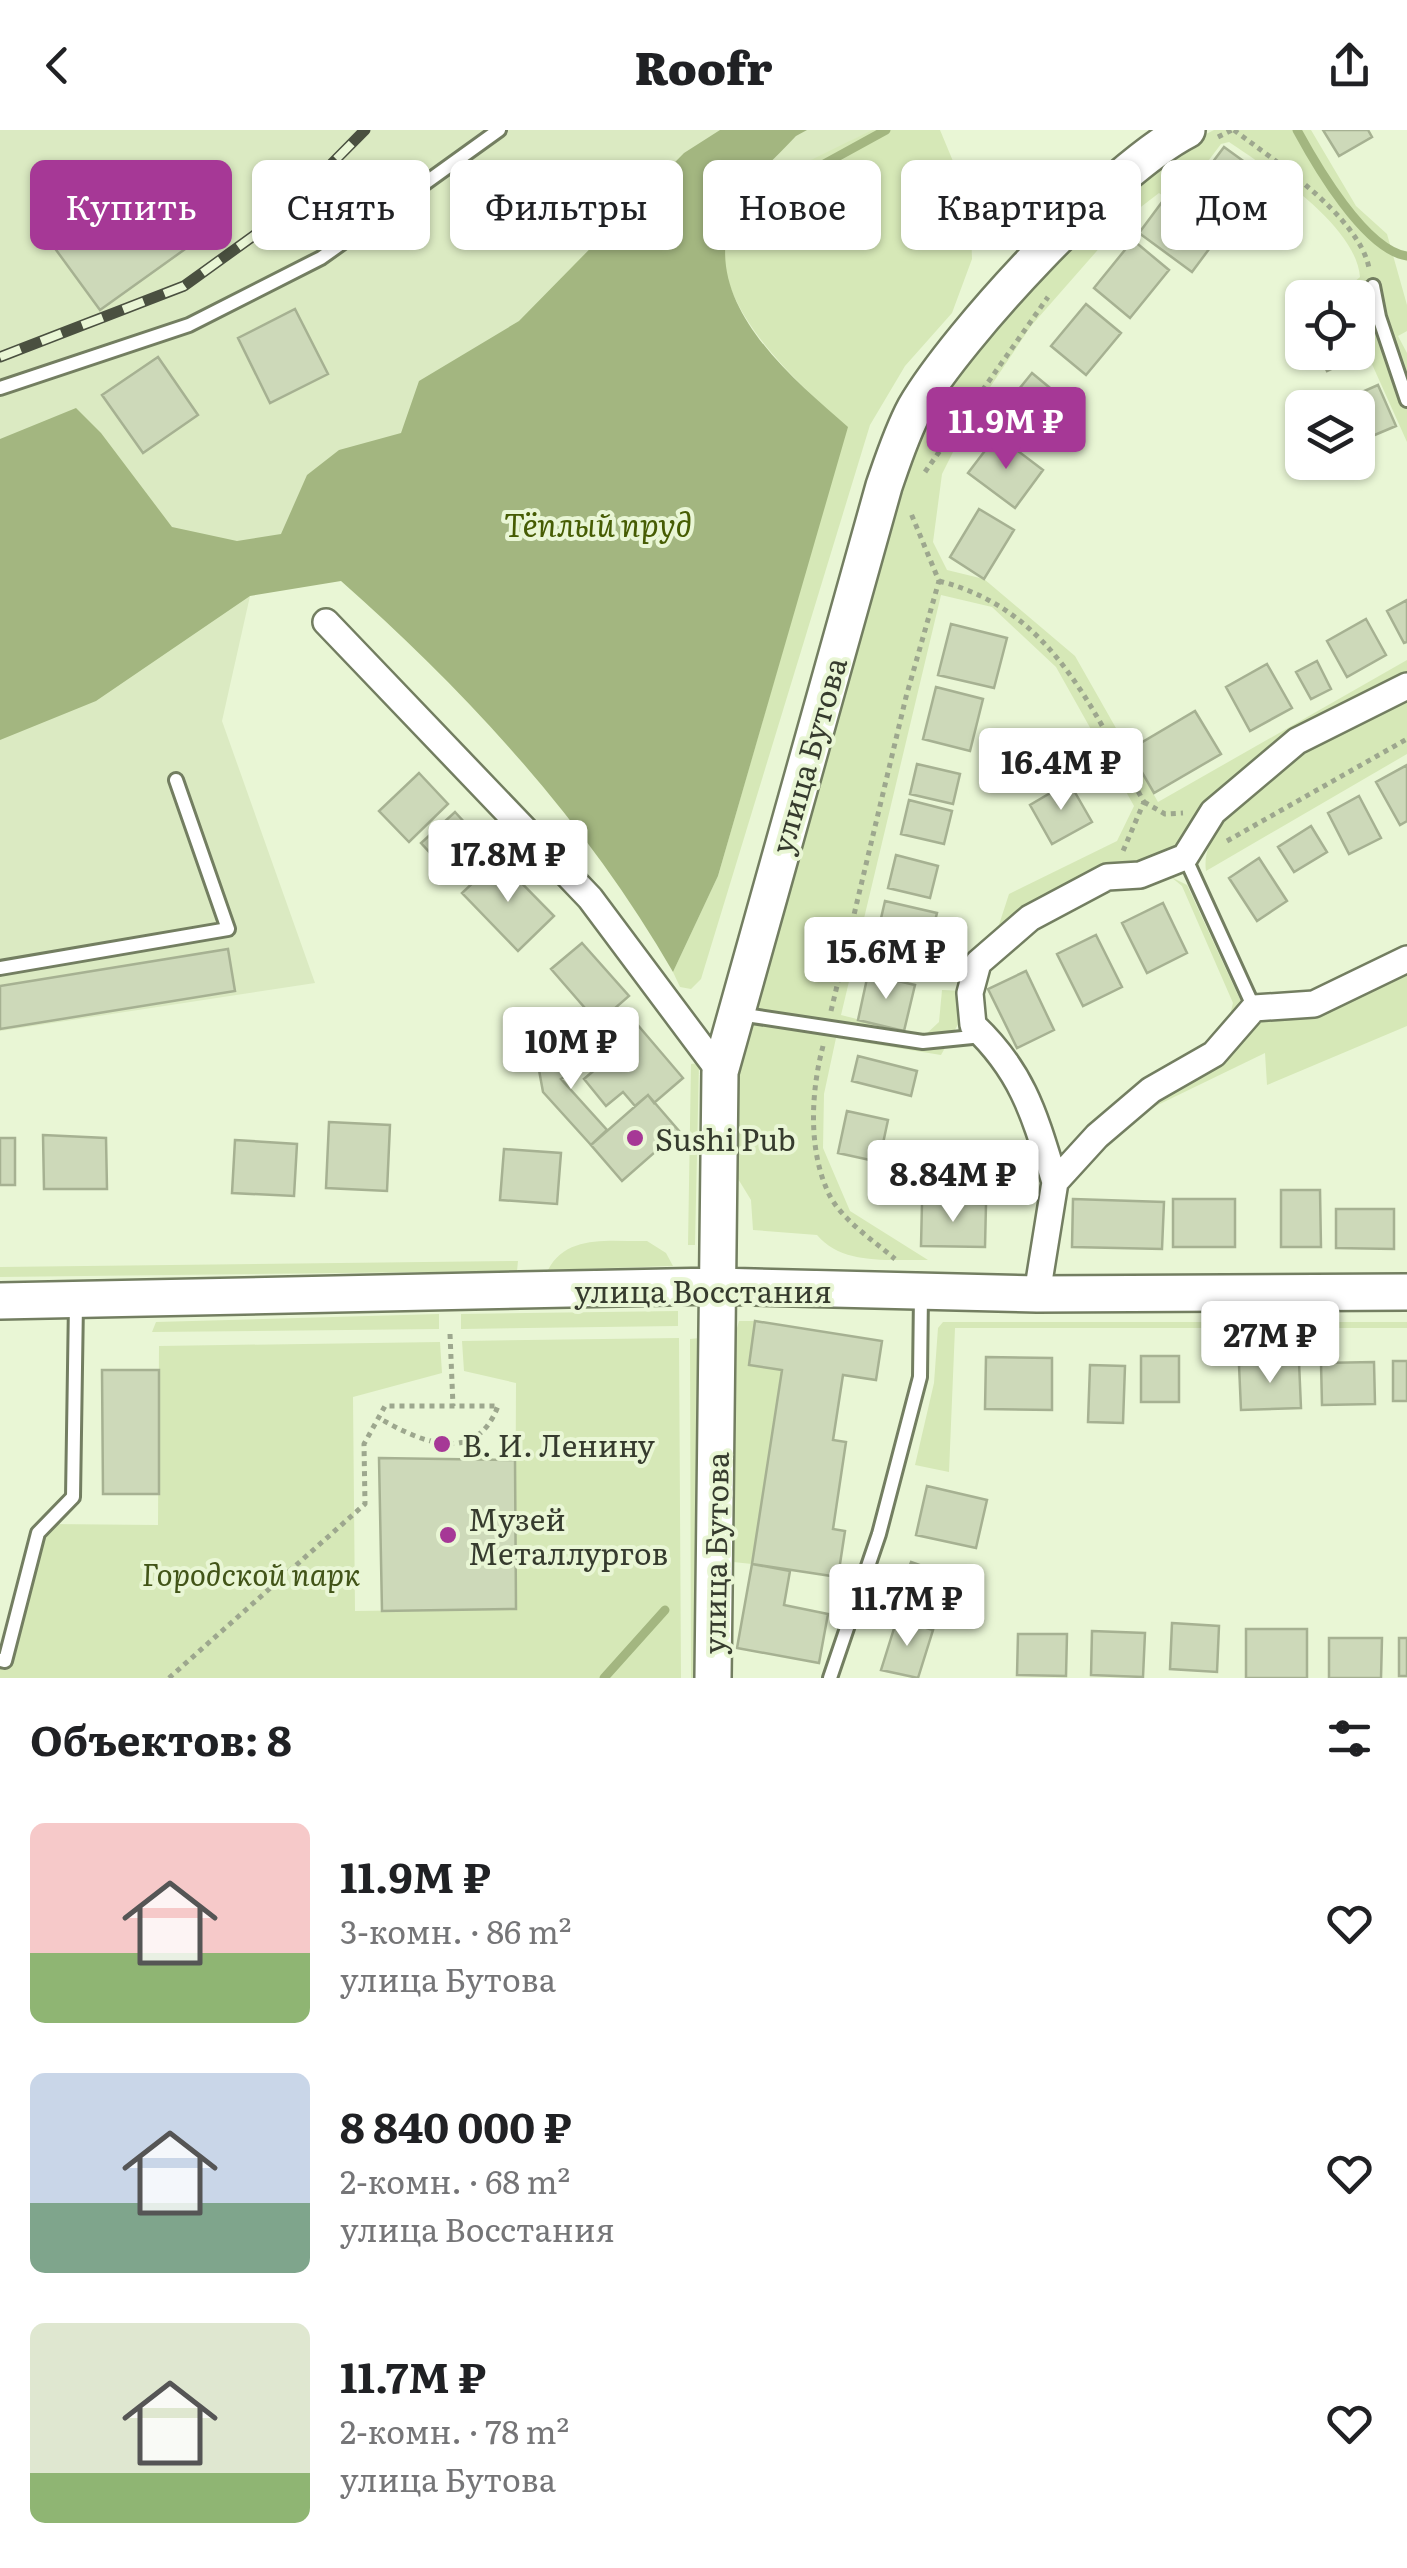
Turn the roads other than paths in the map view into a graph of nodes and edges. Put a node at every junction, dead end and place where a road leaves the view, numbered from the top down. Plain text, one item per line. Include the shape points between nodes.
1 (498, 130) edge
2 (1177, 132) edge
3 (1375, 299) edge
4 (0, 388) edge
5 (1407, 400) edge
6 (326, 622) dead end
7 (1407, 686) edge
8 (176, 780) dead end
9 (1186, 857) junction
10 (1407, 958) edge
11 (0, 968) edge
12 (1254, 1008) junction
13 (733, 1014) junction
14 (984, 1036) junction
15 (720, 1072) junction
16 (1054, 1182) junction
17 (716, 1286) junction
18 (922, 1292) junction
19 (1407, 1292) edge
20 (1037, 1294) junction
21 (76, 1300) junction
22 (0, 1301) edge
23 (0, 1660) edge
24 (712, 1678) edge
25 (830, 1678) edge

1 - 4 lane via 321,258 189,325
2 - 13 street, улица Бутова via 1070,226 964,342 916,407 884,486
3 - 5 lane
6 - 15 street via 590,898
7 - 9 street via 1297,740 1213,812
8 - 11 lane via 228,929
9 - 12 lane
9 - 14 street via 1140,874 1108,877 1030,918 978,963 973,1025
10 - 12 street via 1314,1004
12 - 16 street via 1214,1054 1151,1090
13 - 14 lane via 922,1042
13 - 15 street, улица Бутова
14 - 16 street via 1023,1086
15 - 17 street, улица Бутова
16 - 20 street
17 - 18 street, улица Восстания
17 - 21 street, улица Восстания
17 - 24 street, улица Бутова
18 - 20 street, улица Восстания
18 - 25 lane via 920,1377
19 - 20 street, улица Восстания
21 - 22 street, улица Восстания
21 - 23 lane via 74,1497 38,1533 5,1661

